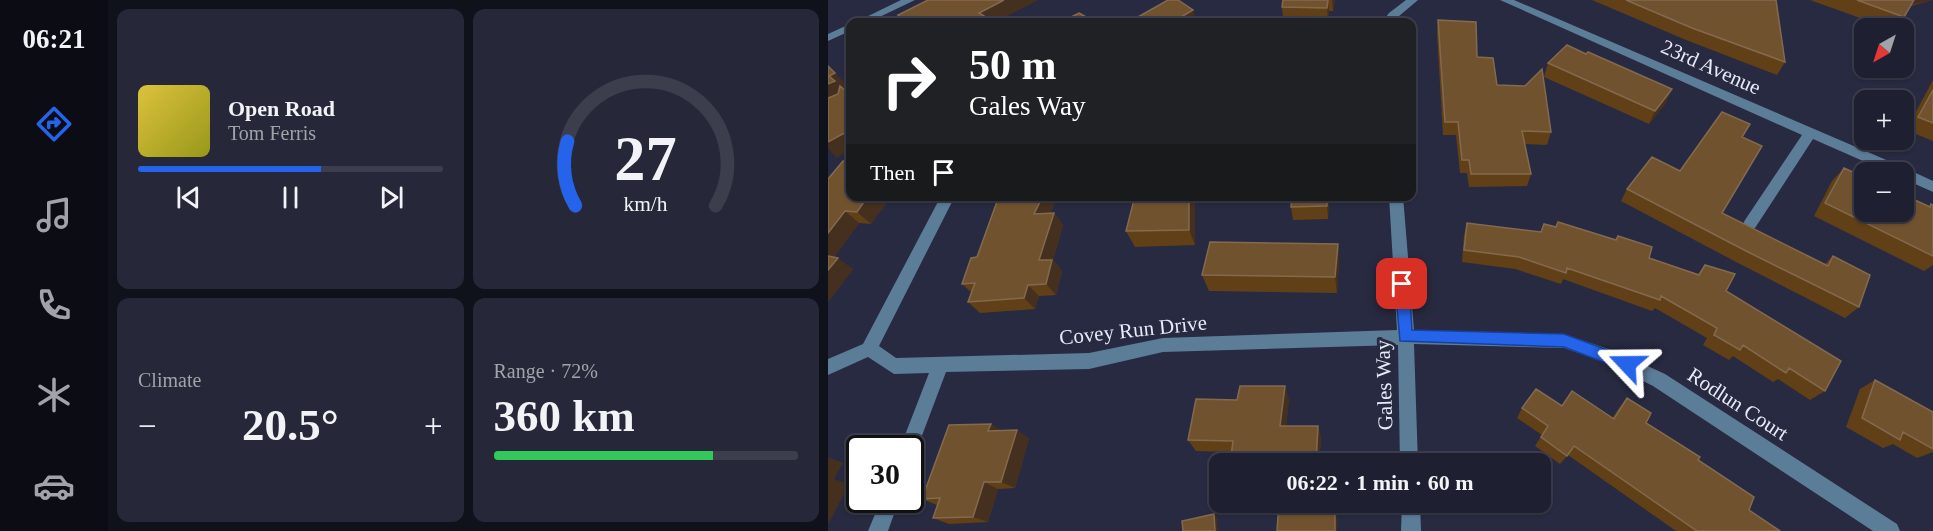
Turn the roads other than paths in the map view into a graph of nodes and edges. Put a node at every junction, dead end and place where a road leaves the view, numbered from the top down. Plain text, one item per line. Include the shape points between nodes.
1 (910, 0) edge
2 (1413, 0) edge
3 (1505, 0) edge
4 (870, 18) edge
5 (1390, 18) edge
6 (846, 33) edge
7 (828, 38) edge
8 (1810, 133) junction
9 (1876, 162) edge
10 (1914, 179) edge
11 (1933, 187) edge
12 (945, 201) edge
13 (1396, 201) edge
14 (1750, 224) edge
15 (1406, 337) junction
16 (869, 349) junction
17 (941, 364) junction
18 (828, 367) edge
19 (914, 435) edge
20 (1409, 453) edge
21 (885, 513) edge
22 (1411, 513) edge
23 (878, 531) edge
24 (1412, 531) edge
25 (1890, 531) edge

1 - 4 street
2 - 5 street
3 - 8 street, 23rd Avenue
6 - 7 street
8 - 9 street, 23rd Avenue
8 - 14 street
10 - 11 street, 23rd Avenue
12 - 16 street
13 - 15 street, Gales Way
15 - 17 street, Covey Run Drive via 1163,345 1089,361
15 - 20 street, Gales Way
15 - 25 street, Rodlun Court via 1564,341 1611,357 1659,380
16 - 17 street, Covey Run Drive via 894,366
16 - 18 street
17 - 19 street
21 - 23 street
22 - 24 street

